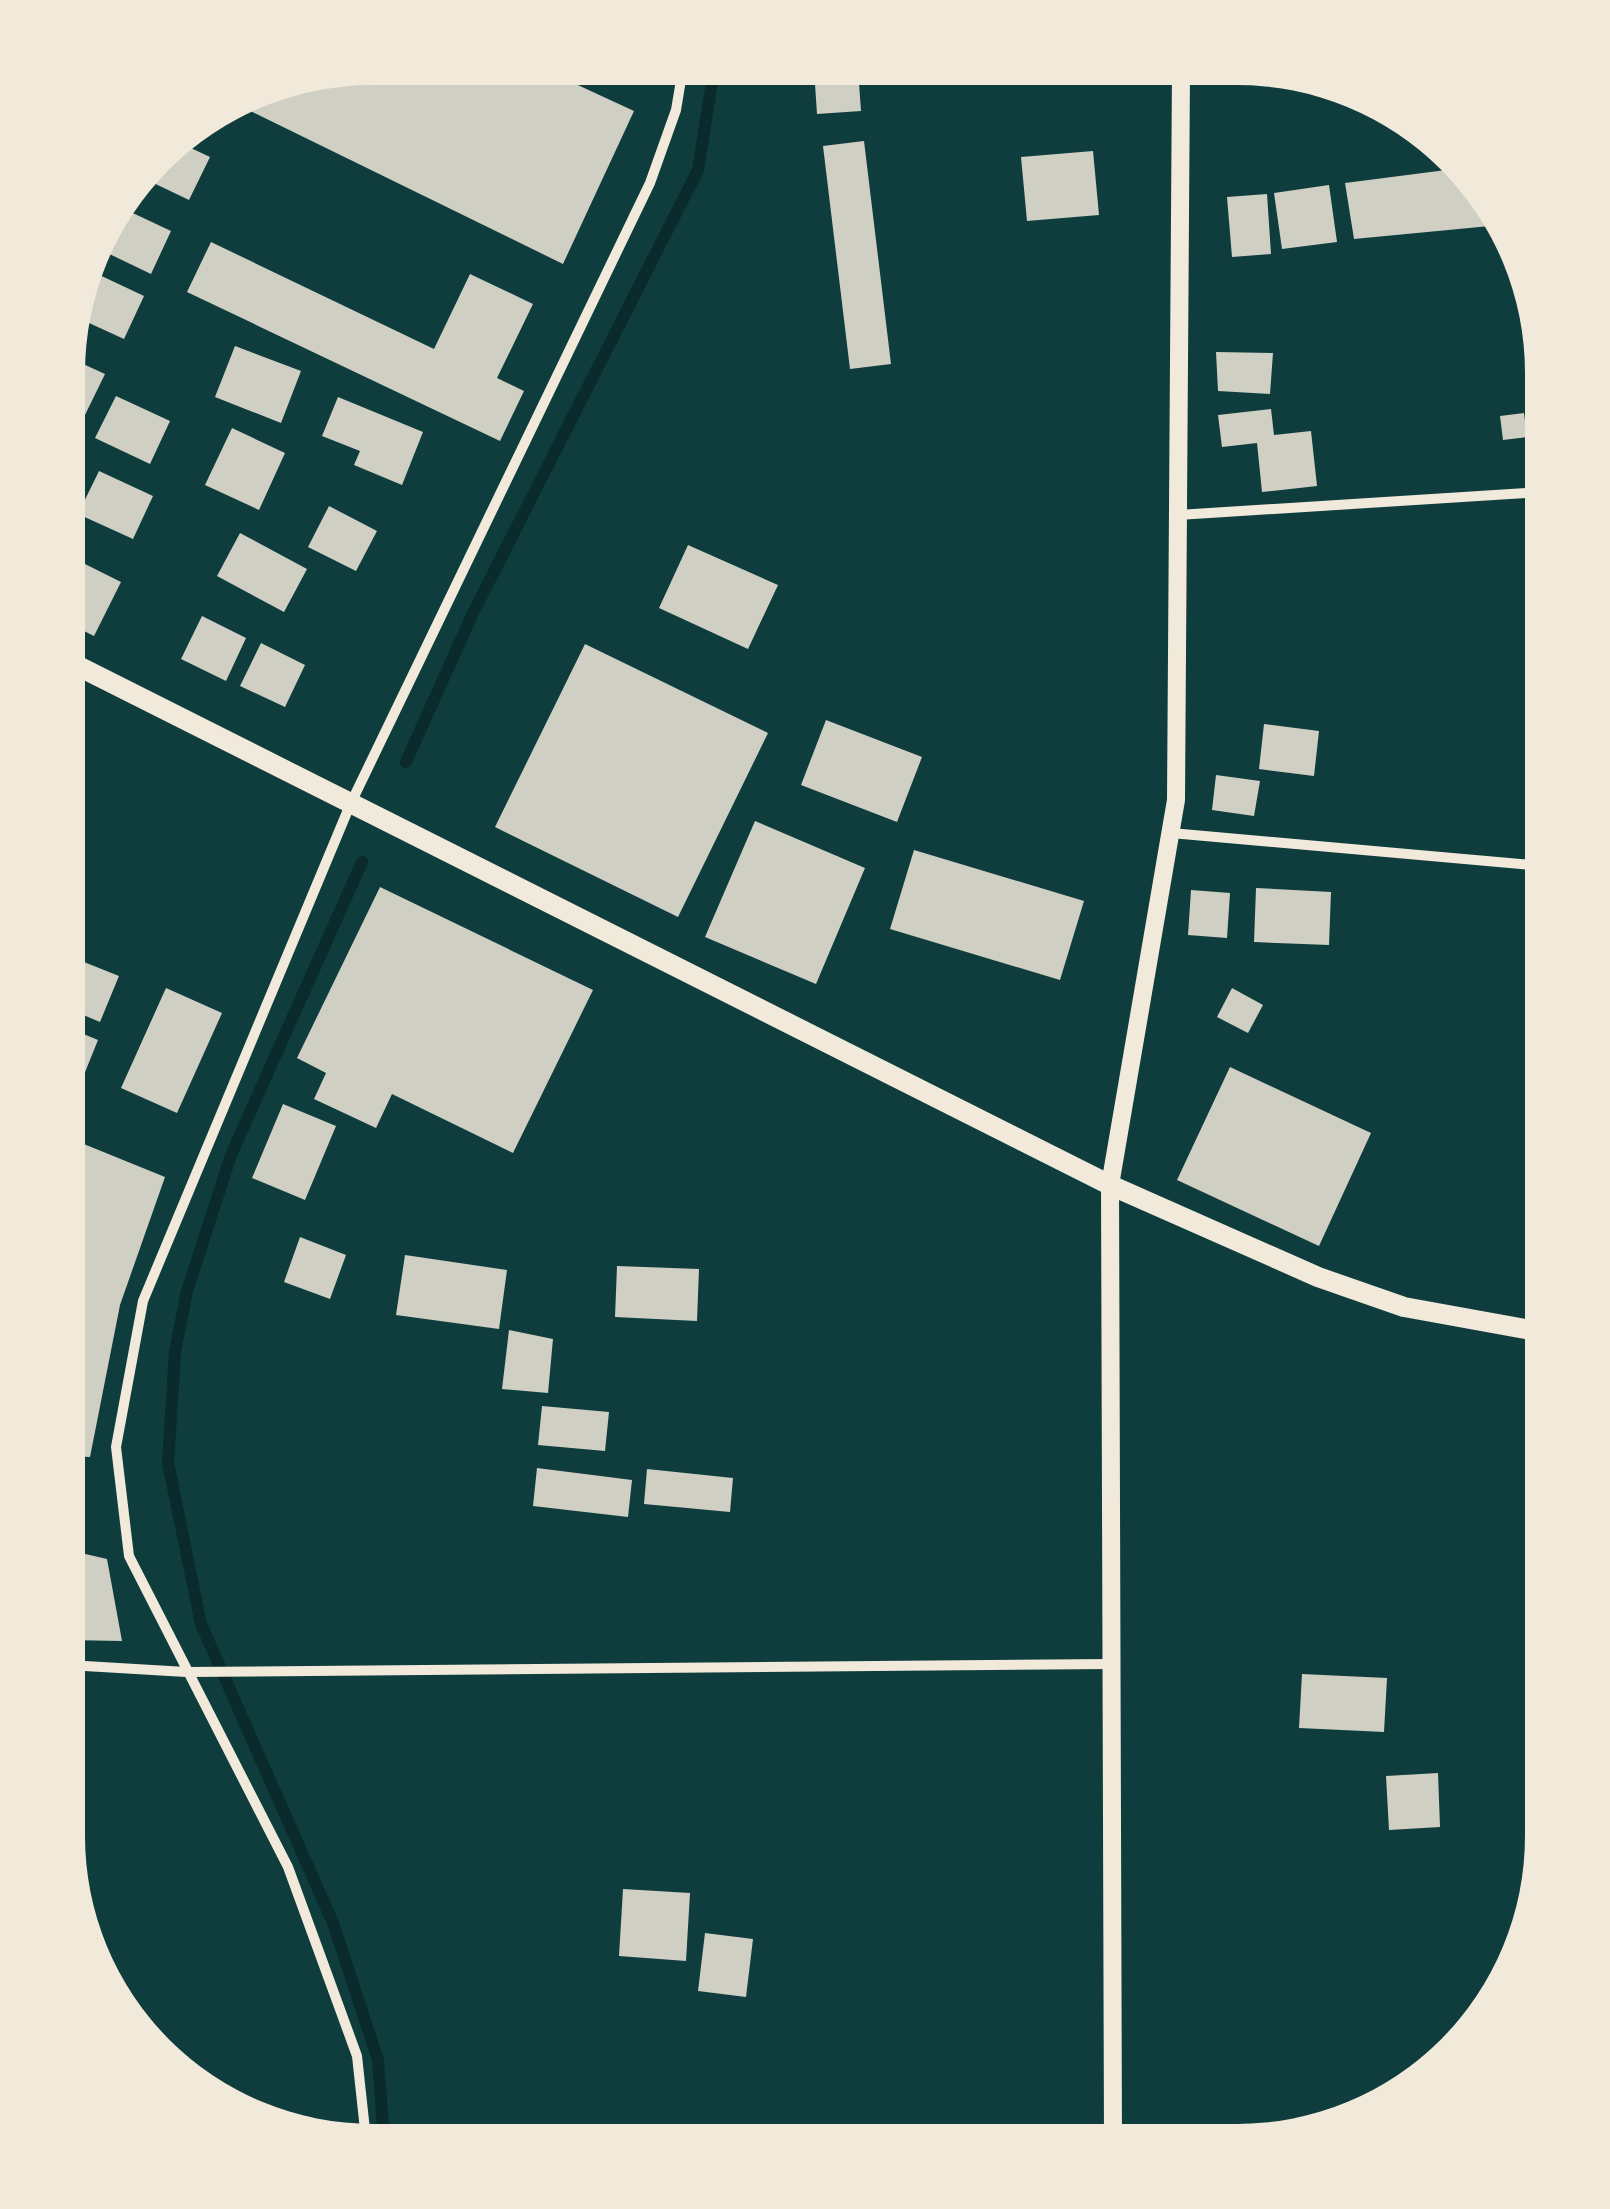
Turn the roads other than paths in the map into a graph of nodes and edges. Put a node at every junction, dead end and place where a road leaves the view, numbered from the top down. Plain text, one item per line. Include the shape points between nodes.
1 (680, 85) edge
2 (1181, 85) edge
3 (1525, 493) edge
4 (1178, 515) junction
5 (85, 670) edge
6 (350, 805) junction
7 (1171, 833) junction
8 (1525, 864) edge
9 (1110, 1185) junction
10 (1524, 1328) edge
11 (1111, 1664) junction
12 (85, 1667) edge
13 (186, 1672) junction
14 (365, 2124) edge
15 (1112, 2124) edge

1 - 6 street via 650,183
2 - 4 street
3 - 4 street
4 - 7 street
5 - 6 main road
6 - 9 main road
6 - 13 street via 140,1319 116,1447 129,1556
7 - 8 street
7 - 9 street
9 - 10 main road via 1387,1301
9 - 11 street
11 - 13 street
11 - 15 street
12 - 13 street
13 - 14 street via 288,1867 329,1970 358,2056

